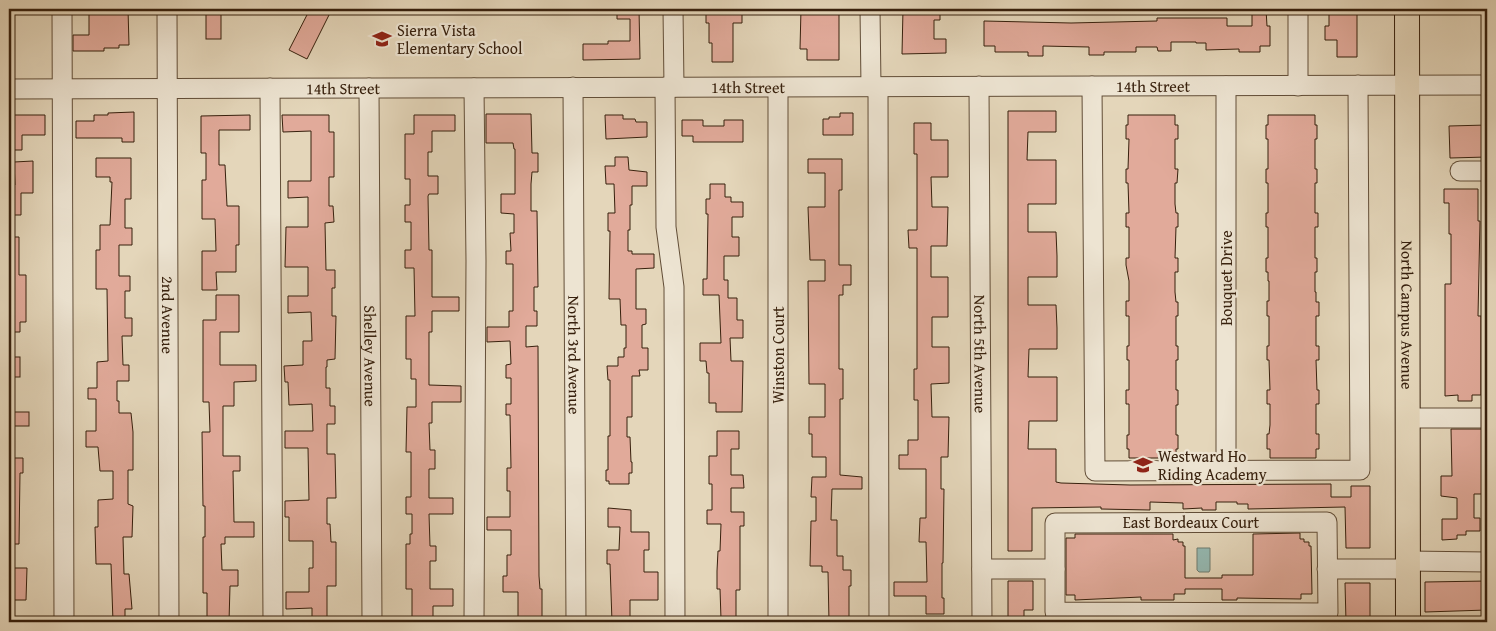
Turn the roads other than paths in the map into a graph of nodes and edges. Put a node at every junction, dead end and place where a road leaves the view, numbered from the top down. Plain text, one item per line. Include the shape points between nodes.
1 (62, 9) edge
2 (167, 9) edge
3 (674, 9) edge
4 (870, 9) edge
5 (1298, 9) edge
6 (1407, 9) edge
7 (1358, 85) junction
8 (1407, 85) junction
9 (1487, 85) edge
10 (979, 86) junction
11 (1092, 86) junction
12 (1226, 86) junction
13 (1298, 86) junction
14 (669, 87) junction
15 (874, 87) junction
16 (270, 88) junction
17 (369, 88) junction
18 (474, 88) junction
19 (573, 88) junction
20 (778, 88) junction
21 (9, 89) edge
22 (62, 89) junction
23 (167, 89) junction
24 (1460, 171) dead end
25 (1487, 171) edge
26 (1407, 418) junction
27 (1487, 418) edge
28 (1226, 470) junction
29 (1487, 562) edge
30 (1407, 565) junction
31 (1055, 569) junction
32 (982, 570) junction
33 (1327, 570) junction
34 (64, 622) edge
35 (169, 622) edge
36 (273, 622) edge
37 (372, 622) edge
38 (474, 622) edge
39 (576, 622) edge
40 (675, 622) edge
41 (778, 622) edge
42 (879, 622) edge
43 (982, 622) edge
44 (1408, 622) edge

1 - 22 street
2 - 23 street, 2nd Avenue
3 - 14 street
4 - 15 street
5 - 13 street
6 - 8 main road, North Campus Avenue
7 - 8 street, 14th Street
7 - 13 street, 14th Street
7 - 28 street via 1360,470
8 - 9 street, 14th Street
8 - 26 main road, North Campus Avenue
10 - 11 street, 14th Street
10 - 15 street, 14th Street
10 - 32 street, North 5th Avenue
11 - 12 street, 14th Street
11 - 28 street via 1095,471
12 - 13 street, 14th Street
12 - 28 street, Bouquet Drive
14 - 19 street, 14th Street
14 - 20 street, 14th Street
14 - 40 street via 666,227 674,287
15 - 20 street, 14th Street
15 - 42 street
16 - 17 street, 14th Street
16 - 23 street, 14th Street
16 - 36 street
17 - 18 street, 14th Street
17 - 37 street, Shelley Avenue
18 - 19 street, 14th Street
18 - 38 street
19 - 39 street, North 3rd Avenue
20 - 41 street, Winston Court
21 - 22 street, 14th Street
22 - 23 street, 14th Street
22 - 34 street
23 - 35 street, 2nd Avenue
24 - 25 street
26 - 27 street
26 - 30 main road, North Campus Avenue
29 - 30 street
30 - 33 street
30 - 44 main road, North Campus Avenue
31 - 32 street
31 - 33 street via 1055,612 1328,613
31 - 33 street, East Bordeaux Court via 1054,523 1327,522
32 - 43 street, North 5th Avenue

